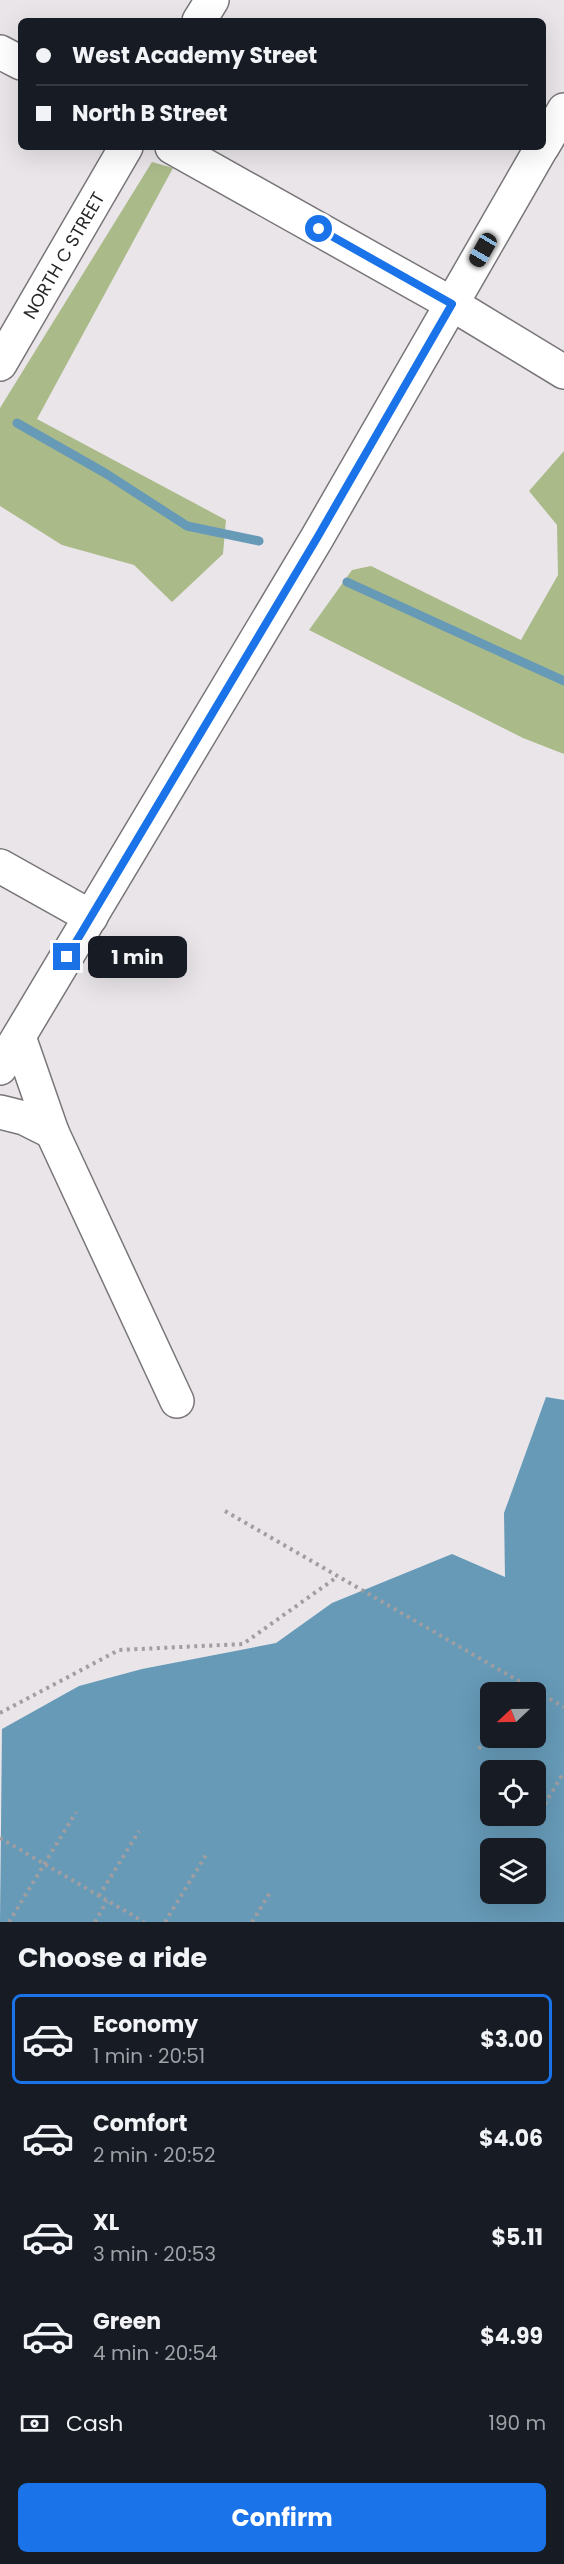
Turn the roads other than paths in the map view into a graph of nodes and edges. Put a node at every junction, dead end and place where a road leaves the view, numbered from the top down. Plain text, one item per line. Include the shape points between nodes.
1 (212, 0) edge
2 (201, 18) edge
3 (0, 52) edge
4 (18, 61) edge
5 (564, 110) edge
6 (546, 141) edge
7 (124, 150) edge
8 (177, 150) edge
9 (541, 150) edge
10 (452, 304) junction
11 (0, 364) edge
12 (564, 372) edge
13 (0, 866) edge
14 (91, 917) junction
15 (19, 1037) junction
16 (0, 1068) edge
17 (0, 1112) edge
18 (52, 1132) junction
19 (177, 1401) dead end

1 - 2 street
3 - 4 street
5 - 6 street
7 - 11 street, NORTH C STREET
8 - 10 street
9 - 10 street
10 - 12 street
10 - 14 street
13 - 14 street
14 - 15 street
15 - 16 street
15 - 18 street
17 - 18 street via 24,1118
18 - 19 street

